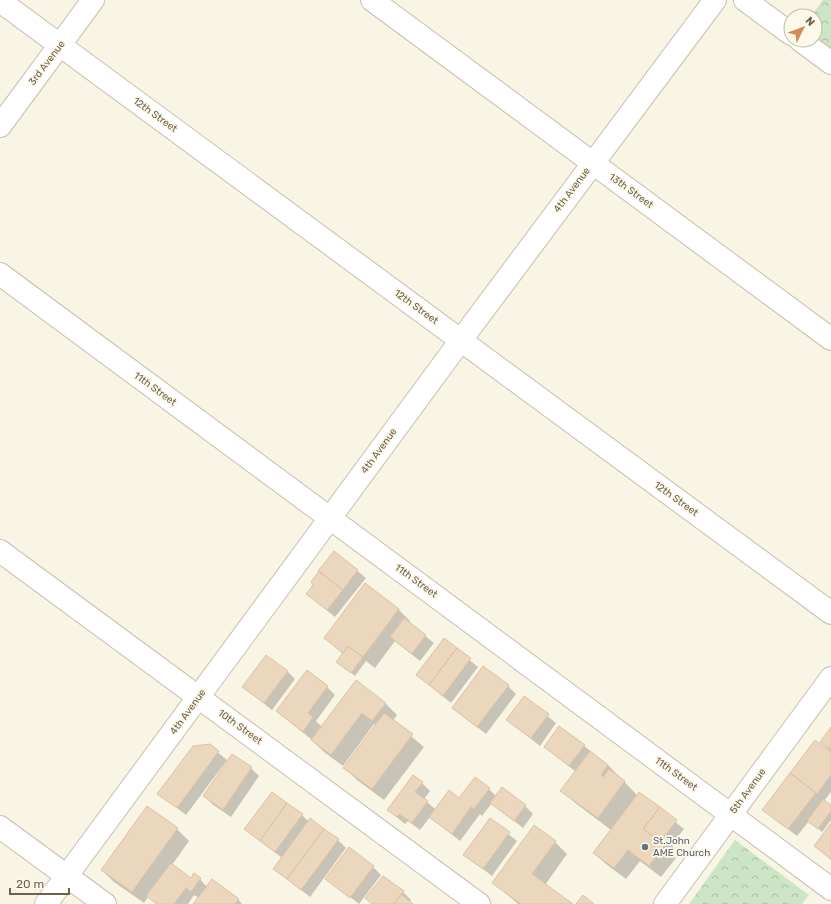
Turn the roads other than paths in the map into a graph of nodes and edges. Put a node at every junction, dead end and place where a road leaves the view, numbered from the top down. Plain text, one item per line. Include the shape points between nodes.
1 (0, 0) edge
2 (93, 0) edge
3 (372, 0) edge
4 (715, 0) edge
5 (745, 0) edge
6 (783, 28) edge
7 (60, 45) junction
8 (811, 48) edge
9 (831, 63) edge
10 (0, 126) edge
11 (592, 163) junction
12 (0, 274) edge
13 (831, 339) edge
14 (461, 340) junction
15 (330, 518) junction
16 (0, 551) edge
17 (831, 613) edge
18 (831, 678) edge
19 (199, 697) junction
20 (731, 814) junction
21 (0, 827) edge
22 (67, 876) junction
23 (831, 889) edge
24 (46, 904) edge
25 (105, 904) edge
26 (479, 904) edge
27 (665, 904) edge

1 - 7 street, 12th Street
2 - 7 street, 3rd Avenue
3 - 11 street, 13th Street
4 - 11 street, 4th Avenue
5 - 6 street
7 - 10 street, 3rd Avenue
7 - 14 street, 12th Street
8 - 9 street
11 - 13 street, 13th Street
11 - 14 street, 4th Avenue
12 - 15 street, 11th Street
14 - 15 street, 4th Avenue
14 - 17 street, 12th Street
15 - 19 street, 4th Avenue
15 - 20 street, 11th Street
16 - 19 street, 10th Street
18 - 20 street, 5th Avenue
19 - 22 street, 4th Avenue
19 - 26 street, 10th Street
20 - 23 street, 11th Street
20 - 27 street, 5th Avenue
21 - 22 street
22 - 24 street, 4th Avenue
22 - 25 street

